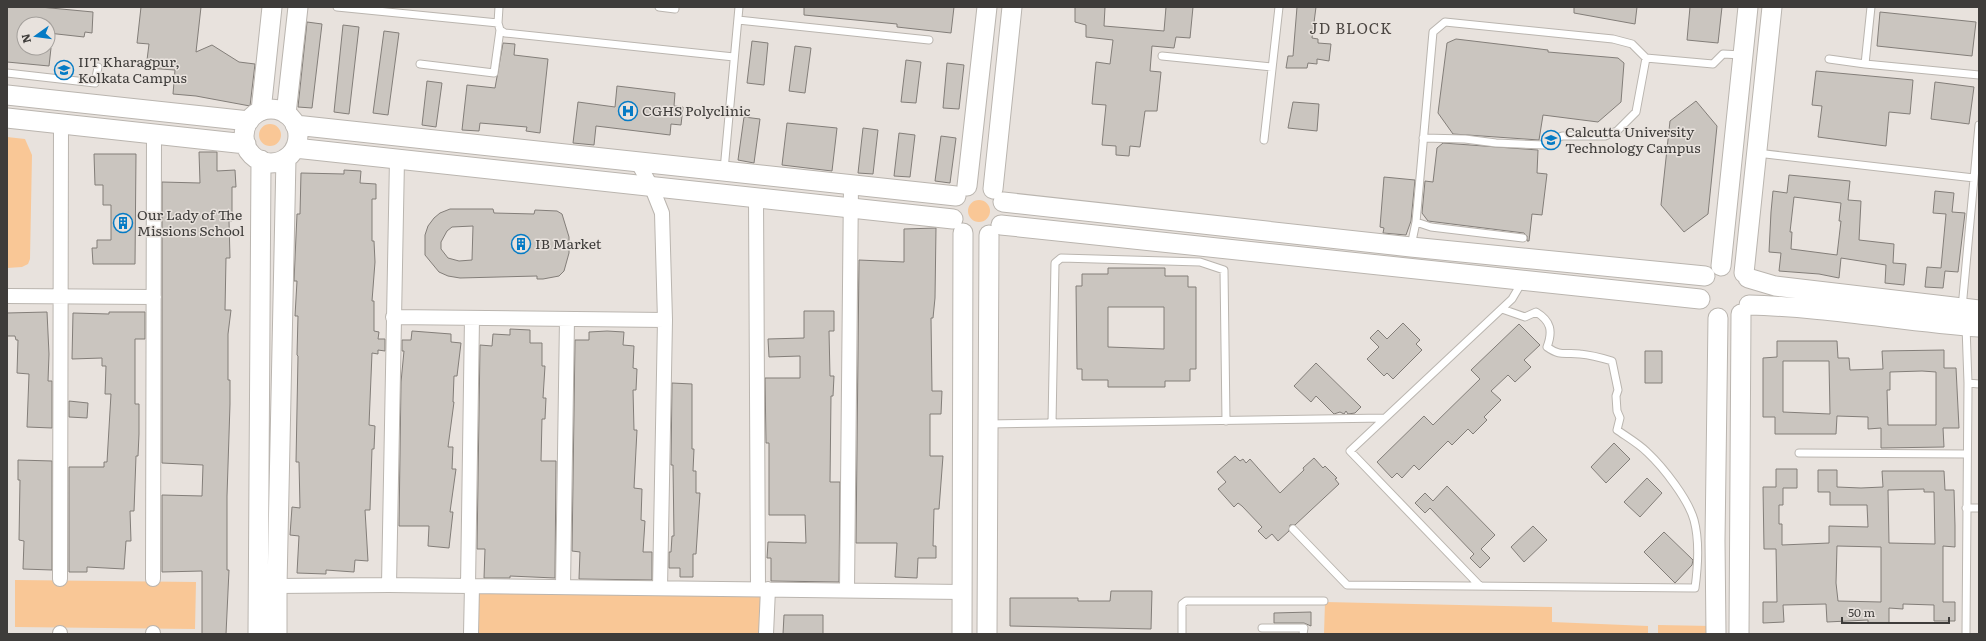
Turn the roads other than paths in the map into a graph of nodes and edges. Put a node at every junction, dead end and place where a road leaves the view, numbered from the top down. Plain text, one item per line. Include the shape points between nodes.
1 (272, 7) edge
2 (298, 7) edge
3 (337, 7) edge
4 (499, 7) edge
5 (660, 7) edge
6 (739, 7) edge
7 (1279, 7) edge
8 (1748, 7) edge
9 (1772, 7) edge
10 (1871, 7) edge
11 (675, 9) dead end
12 (986, 14) edge
13 (1012, 16) edge
14 (738, 20) junction
15 (499, 26) junction
16 (929, 40) dead end
17 (1742, 55) junction
18 (1162, 56) dead end
19 (734, 57) junction
20 (1646, 58) junction
21 (1829, 59) dead end
22 (420, 64) dead end
23 (1865, 64) junction
24 (98, 67) dead end
25 (1272, 67) junction
26 (7, 74) edge
27 (1979, 75) edge
28 (1739, 89) junction
29 (1764, 93) junction
30 (7, 95) edge
31 (255, 116) junction
32 (7, 118) edge
33 (291, 119) junction
34 (61, 124) junction
35 (1979, 125) edge
36 (154, 134) junction
37 (1423, 138) junction
38 (1264, 140) dead end
39 (1978, 141) edge
40 (246, 144) junction
41 (291, 153) junction
42 (1757, 153) junction
43 (397, 159) junction
44 (261, 160) junction
45 (637, 161) junction
46 (724, 171) junction
47 (1974, 178) junction
48 (851, 184) junction
49 (652, 188) junction
50 (962, 191) junction
51 (998, 195) junction
52 (756, 198) junction
53 (850, 208) junction
54 (1416, 222) junction
55 (958, 226) junction
56 (995, 230) junction
57 (1523, 238) dead end
58 (1411, 247) junction
59 (1721, 266) junction
60 (1705, 276) junction
61 (1746, 276) junction
62 (1522, 280) junction
63 (989, 290) junction
64 (963, 291) junction
65 (7, 296) edge
66 (60, 296) junction
67 (154, 297) junction
68 (1700, 299) junction
69 (1502, 309) junction
70 (1970, 309) edge
71 (1745, 310) junction
72 (394, 317) junction
73 (472, 318) junction
74 (1718, 318) junction
75 (567, 319) junction
76 (665, 320) junction
77 (1973, 327) edge
78 (1968, 383) junction
79 (1979, 384) edge
80 (1385, 418) junction
81 (1226, 421) junction
82 (1052, 423) junction
83 (988, 424) junction
84 (1799, 453) dead end
85 (1966, 454) junction
86 (1966, 508) junction
87 (1979, 508) edge
88 (259, 513) junction
89 (278, 514) junction
90 (962, 514) junction
91 (988, 515) junction
92 (1293, 529) dead end
93 (60, 579) dead end
94 (153, 579) dead end
95 (389, 585) junction
96 (1479, 585) junction
97 (277, 586) junction
98 (470, 586) junction
99 (563, 587) junction
100 (660, 588) junction
101 (763, 589) junction
102 (847, 590) junction
103 (962, 592) junction
104 (1324, 602) dead end
105 (1262, 628) dead end
106 (1716, 632) edge
107 (1739, 632) edge
108 (258, 634) edge
109 (277, 634) edge
110 (471, 634) edge
111 (766, 634) edge
112 (962, 634) edge
113 (987, 634) edge
114 (1182, 634) edge
115 (1303, 634) edge
116 (1966, 634) edge

1 - 31 street
2 - 33 street
3 - 15 lane
4 - 15 lane
5 - 11 lane
6 - 14 lane
7 - 25 lane
8 - 17 street
9 - 29 street
10 - 23 lane
12 - 13 street
12 - 50 street
13 - 51 street
14 - 16 lane
14 - 19 lane
15 - 19 lane via 506,33
15 - 22 lane via 494,73
17 - 20 lane via 1723,54 1713,64
17 - 28 street
18 - 25 lane
19 - 46 lane
20 - 37 lane via 1636,112 1617,131 1605,136 1562,136 1545,145
20 - 37 lane via 1632,44 1613,38 1445,22 1433,32
21 - 23 lane
23 - 27 lane
24 - 26 lane via 95,83
25 - 38 lane
28 - 29 street
28 - 59 street
29 - 42 street
30 - 31 street
31 - 33 street via 270,109 280,110
31 - 40 street via 245,129
32 - 34 street
33 - 41 street via 298,139
33 - 45 street
34 - 36 street
34 - 66 street
35 - 39 lane
36 - 40 street
36 - 67 street
37 - 54 lane
39 - 47 lane
40 - 44 street via 253,155
41 - 43 street
41 - 44 street via 279,162
41 - 89 street
42 - 47 lane
42 - 61 street
43 - 49 street
43 - 72 street
44 - 88 street
45 - 46 street
45 - 49 street
46 - 48 street
47 - 70 lane
48 - 50 street
48 - 53 street
49 - 52 street
49 - 76 street via 662,213
50 - 51 street via 977,184 987,185
50 - 55 street via 952,204
51 - 56 street via 1005,215
51 - 58 street
52 - 53 street
52 - 101 street
53 - 55 street
53 - 102 street
54 - 57 lane via 1431,227
54 - 58 lane
55 - 56 street via 976,238
55 - 64 street
56 - 62 street
56 - 63 street
58 - 60 street
59 - 60 street via 1715,267
59 - 61 street via 1734,267
60 - 68 street via 1700,286
61 - 70 street via 1775,286
61 - 71 street via 1752,292
62 - 68 street
62 - 69 lane via 1512,299
63 - 64 street
63 - 83 street
64 - 90 street
65 - 66 street
66 - 67 street
66 - 93 street
67 - 94 street
68 - 74 street via 1707,312
69 - 80 lane
69 - 96 lane via 1525,317 1536,312 1544,317 1550,330 1547,347 1556,353 1579,354 1612,361 1618,390 1617,411 1620,418 1617,430 1647,451 1689,507 1694,521 1698,561 1695,588
71 - 74 street via 1733,318
71 - 77 street via 1779,306
71 - 107 street
72 - 73 street
72 - 95 street
73 - 75 street
73 - 98 street
74 - 106 street
75 - 76 street
75 - 99 street
76 - 100 street
77 - 78 lane
78 - 79 lane
78 - 85 lane
80 - 81 lane
80 - 96 lane via 1350,451
81 - 82 lane
81 - 82 lane via 1224,270 1200,262 1061,258 1055,263
82 - 83 lane
83 - 91 street
84 - 85 lane
85 - 86 lane
86 - 87 lane
86 - 116 lane
88 - 89 street
88 - 108 street
89 - 97 street
90 - 91 street
90 - 103 street
91 - 113 street
92 - 96 lane via 1347,585
95 - 97 street
95 - 98 street
97 - 109 street
98 - 99 street
98 - 110 street
99 - 100 street
100 - 101 street
101 - 102 street
101 - 111 street
102 - 103 street
103 - 112 street
104 - 114 lane via 1186,601 1182,604
105 - 115 lane via 1304,628
106 - 107 street

